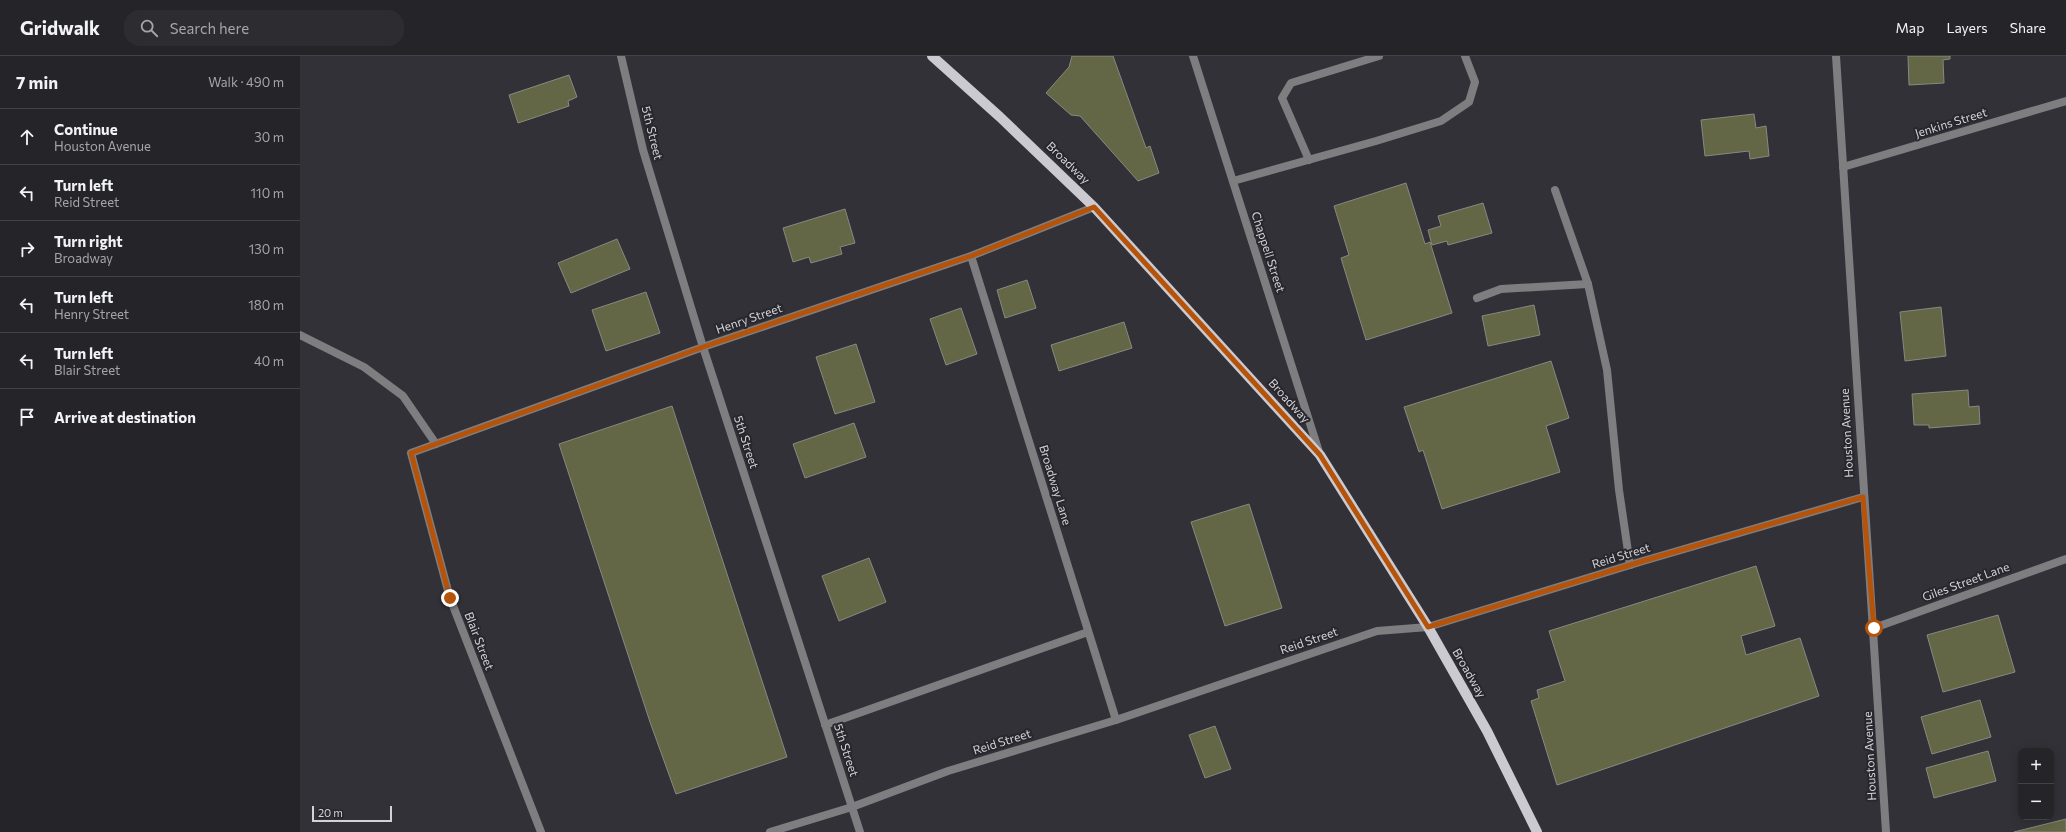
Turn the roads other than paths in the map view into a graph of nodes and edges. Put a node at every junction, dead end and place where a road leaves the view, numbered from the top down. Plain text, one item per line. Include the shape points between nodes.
1 (621, 56) edge
2 (932, 56) edge
3 (1193, 56) edge
4 (1379, 56) edge
5 (1465, 56) edge
6 (1836, 56) edge
7 (2066, 101) edge
8 (1308, 160) junction
9 (1843, 167) junction
10 (1233, 181) junction
11 (1555, 190) dead end
12 (1094, 207) junction
13 (971, 256) junction
14 (1588, 284) junction
15 (1477, 298) dead end
16 (300, 335) edge
17 (703, 347) junction
18 (436, 444) junction
19 (411, 453) joint
20 (1320, 455) junction
21 (1863, 497) junction
22 (2066, 559) edge
23 (1630, 565) junction
24 (1428, 627) junction
25 (1874, 628) junction
26 (1088, 632) junction
27 (1116, 720) junction
28 (825, 725) junction
29 (852, 807) junction
30 (541, 832) edge
31 (770, 832) edge
32 (860, 832) edge
33 (1536, 832) edge
34 (1886, 832) edge

1 - 17 street, 5th Street via 643,150
2 - 12 main road, Broadway
3 - 10 street, Chappell Street
4 - 8 street via 1290,83 1282,98
5 - 8 street via 1475,82 1469,102 1441,121
6 - 9 street, Houston Avenue
7 - 9 street, Jenkins Street
8 - 10 street
9 - 21 street, Houston Avenue
10 - 20 street, Chappell Street
11 - 14 street
12 - 13 street, Henry Street
12 - 20 main road, Broadway
13 - 17 street, Henry Street
13 - 26 street, Broadway Lane
14 - 15 street via 1501,289
14 - 23 street via 1607,370 1619,490
16 - 18 street via 364,368 403,396
17 - 18 street, Henry Street
17 - 28 street, 5th Street
18 - 19 street, Henry Street
19 - 30 street, Blair Street via 450,598
20 - 24 main road, Broadway
21 - 23 street, Reid Street
21 - 25 street, Houston Avenue
22 - 25 street, Giles Street Lane
23 - 24 street, Reid Street
24 - 27 street, Reid Street via 1377,631
24 - 33 main road, Broadway via 1488,731
25 - 34 street, Houston Avenue
26 - 27 street, Broadway Lane
26 - 28 street
27 - 29 street, Reid Street via 948,771
28 - 29 street, 5th Street
29 - 31 street, Reid Street
29 - 32 street, 5th Street

